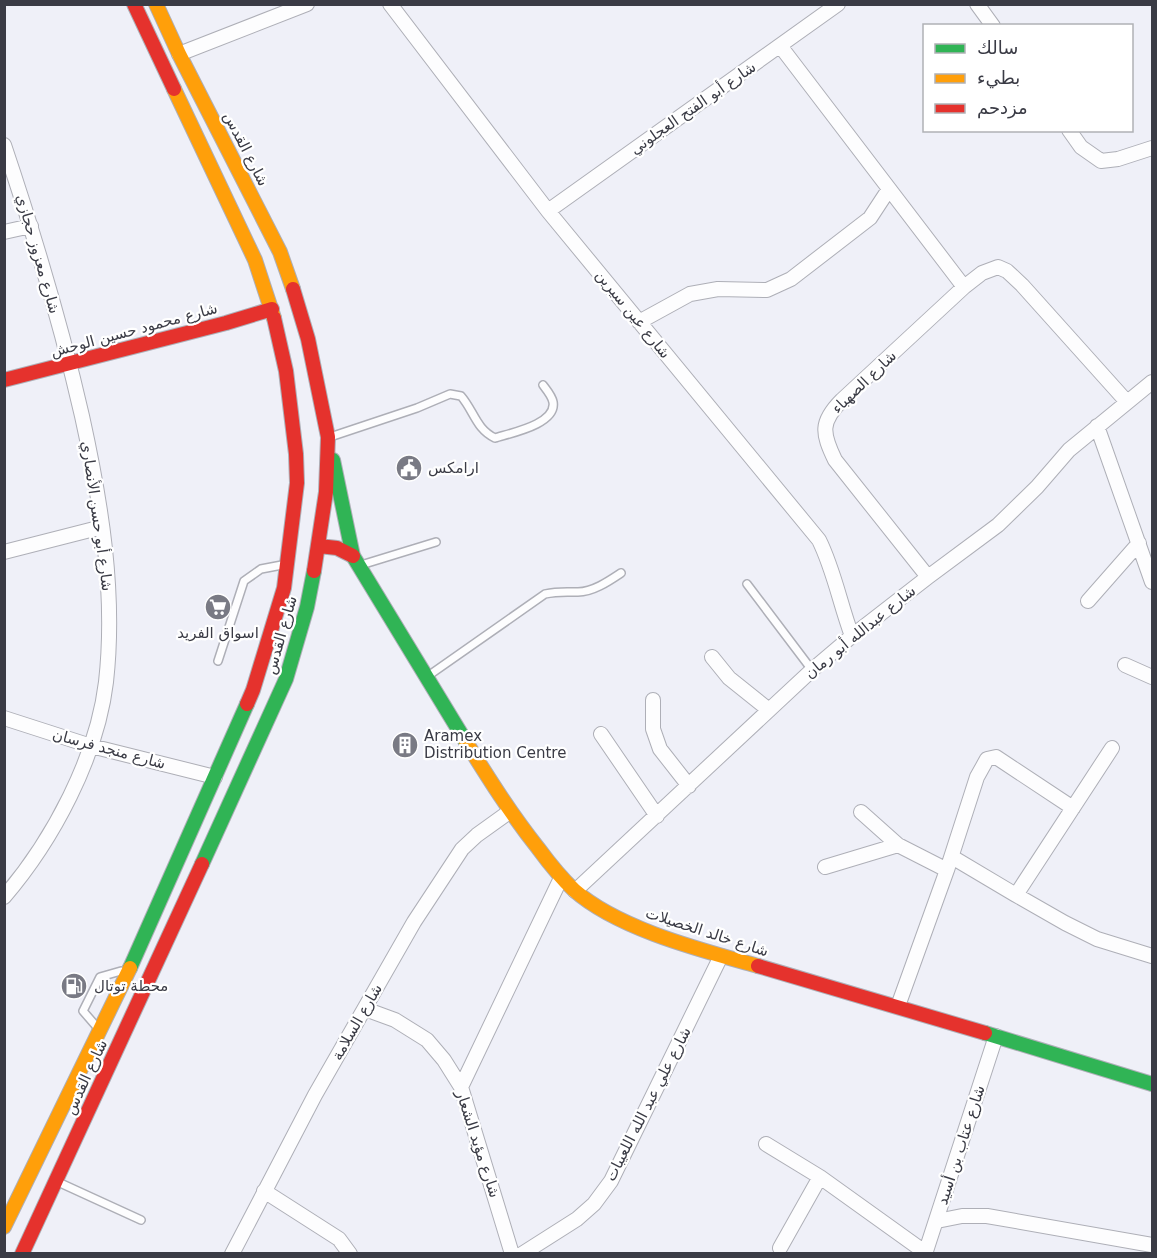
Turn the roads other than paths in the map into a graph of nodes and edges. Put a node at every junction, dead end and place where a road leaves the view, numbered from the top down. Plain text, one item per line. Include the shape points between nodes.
1 (134, 4) edge
2 (156, 4) edge
3 (307, 4) edge
4 (390, 4) edge
5 (838, 4) edge
6 (978, 4) edge
7 (992, 24) edge
8 (781, 46) junction
9 (179, 54) junction
10 (1070, 132) edge
11 (4, 145) edge
12 (1152, 148) edge
13 (889, 189) junction
14 (548, 211) junction
15 (219, 218) dead end
16 (31, 226) junction
17 (4, 232) edge
18 (247, 244) junction
19 (964, 287) junction
20 (272, 309) junction
21 (639, 322) junction
22 (70, 363) junction
23 (4, 380) edge
24 (1152, 382) edge
25 (543, 385) dead end
26 (1127, 402) junction
27 (1097, 426) junction
28 (328, 437) junction
29 (102, 527) junction
30 (436, 542) dead end
31 (1139, 543) junction
32 (319, 546) junction
33 (4, 552) edge
34 (356, 561) junction
35 (288, 564) junction
36 (621, 573) dead end
37 (928, 577) junction
38 (1152, 582) edge
39 (747, 584) dead end
40 (1088, 601) dead end
41 (852, 636) junction
42 (712, 657) dead end
43 (218, 661) dead end
44 (1125, 664) dead end
45 (812, 670) junction
46 (1152, 677) edge
47 (426, 678) junction
48 (653, 700) dead end
49 (769, 710) junction
50 (4, 718) edge
51 (601, 734) dead end
52 (91, 746) junction
53 (1112, 748) dead end
54 (215, 777) junction
55 (689, 786) junction
56 (1073, 808) junction
57 (509, 812) junction
58 (861, 812) dead end
59 (657, 816) junction
60 (898, 845) junction
61 (952, 857) junction
62 (825, 867) dead end
63 (947, 870) junction
64 (561, 878) junction
65 (575, 891) junction
66 (1016, 895) junction
67 (4, 897) edge
68 (721, 956) junction
69 (1152, 956) edge
70 (129, 969) junction
71 (898, 1006) junction
72 (365, 1009) junction
73 (99, 1029) junction
74 (996, 1036) junction
75 (1152, 1084) edge
76 (461, 1088) junction
77 (766, 1144) dead end
78 (820, 1177) junction
79 (56, 1181) junction
80 (264, 1191) junction
81 (141, 1220) dead end
82 (937, 1221) junction
83 (4, 1227) edge
84 (1152, 1245) edge
85 (780, 1248) dead end
86 (925, 1253) edge
87 (22, 1254) edge
88 (232, 1254) edge
89 (350, 1254) edge
90 (512, 1254) edge
91 (522, 1254) edge

1 - 18 main road, شارع القدس
2 - 9 main road, شارع القدس
3 - 9 street
4 - 14 street, شارع عين سيرين
5 - 8 street, شارع أبو الفتح العجلوني
6 - 7 street
8 - 13 street
8 - 14 street, شارع أبو الفتح العجلوني
9 - 28 main road, شارع القدس via 280,252 308,339
10 - 12 street via 1081,147 1101,161
11 - 16 street, شارع معزوز حجازي
13 - 19 street
13 - 21 street via 870,218 791,279 767,290 718,288 690,294
14 - 21 street, شارع عين سيرين
15 - 18 main road
16 - 17 street
16 - 22 street, شارع معزوز حجازي
18 - 20 main road, شارع القدس
19 - 26 street, شارع الصهباء via 998,267 1007,271
19 - 37 street, شارع الصهباء via 830,412 824,426 836,460
20 - 22 main road, شارع محمود حسين الوحش
20 - 35 main road, شارع القدس via 286,370 296,454 297,483
21 - 41 street, شارع عين سيرين via 819,540
22 - 23 main road, شارع محمود حسين الوحش
22 - 29 street, شارع أبو حسن الأنصاري
24 - 26 street, شارع عبدالله أبو رمان
25 - 28 lane via 553,401 546,418 495,438 478,425 461,396 450,394
26 - 27 street, شارع عبدالله أبو رمان
27 - 31 street
27 - 37 street, شارع عبدالله أبو رمان via 998,525
28 - 32 main road, شارع القدس
28 - 34 main road, شارع خالد الخصيلات
29 - 33 street
29 - 52 street, شارع أبو حسن الأنصاري via 109,611 108,654 106,684
30 - 34 lane
31 - 38 street
31 - 40 street
32 - 34 main road via 340,547
32 - 79 main road, شارع القدس via 299,639 270,720
34 - 47 main road, شارع خالد الخصيلات
35 - 43 lane via 261,568 244,581
35 - 54 main road, شارع القدس via 265,658
36 - 47 lane via 580,593 561,590 544,594
37 - 41 street, شارع عبدالله أبو رمان
39 - 45 lane
41 - 45 street, شارع عبدالله أبو رمان
42 - 49 street via 729,678
44 - 46 street
45 - 49 street, شارع عبدالله أبو رمان
47 - 57 main road, شارع خالد الخصيلات
48 - 55 street via 653,729 660,749
49 - 55 street, شارع عبدالله أبو رمان
50 - 52 street, شارع منجد فرسان
51 - 59 street
52 - 54 street, شارع منجد فرسان
52 - 67 street, شارع أبو حسن الأنصاري via 48,838
53 - 56 street
54 - 70 main road, شارع القدس
55 - 59 street, شارع عبدالله أبو رمان
56 - 61 street via 991,758 978,777
56 - 66 street
57 - 64 main road, شارع خالد الخصيلات
57 - 72 street, شارع السلامة via 477,835 448,868
58 - 60 street
59 - 65 street, شارع عبدالله أبو رمان
60 - 62 street
60 - 63 street
61 - 63 street
61 - 66 street
63 - 71 street
64 - 65 main road, شارع خالد الخصيلات
64 - 76 street
65 - 68 main road, شارع خالد الخصيلات via 602,910 651,933
66 - 69 street via 1097,939
68 - 71 main road, شارع خالد الخصيلات
68 - 91 street, شارع علي عبد الله اللعيبات via 611,1180 577,1219
70 - 73 main road, شارع القدس
70 - 73 lane via 100,977 83,1011
71 - 74 main road, شارع خالد الخصيلات
72 - 76 street, شارع مؤيد الشعار via 395,1020 427,1040
72 - 80 street, شارع السلامة
73 - 83 main road, شارع القدس
74 - 75 main road, شارع خالد الخصيلات
74 - 82 street, شارع عتاب بن أسيد
76 - 90 street, شارع مؤيد الشعار
77 - 78 street
78 - 85 street
78 - 86 street
79 - 81 lane
79 - 87 main road, شارع القدس
80 - 88 street, شارع السلامة
80 - 89 street via 339,1239
82 - 84 street via 987,1216
82 - 86 street, شارع عتاب بن أسيد

